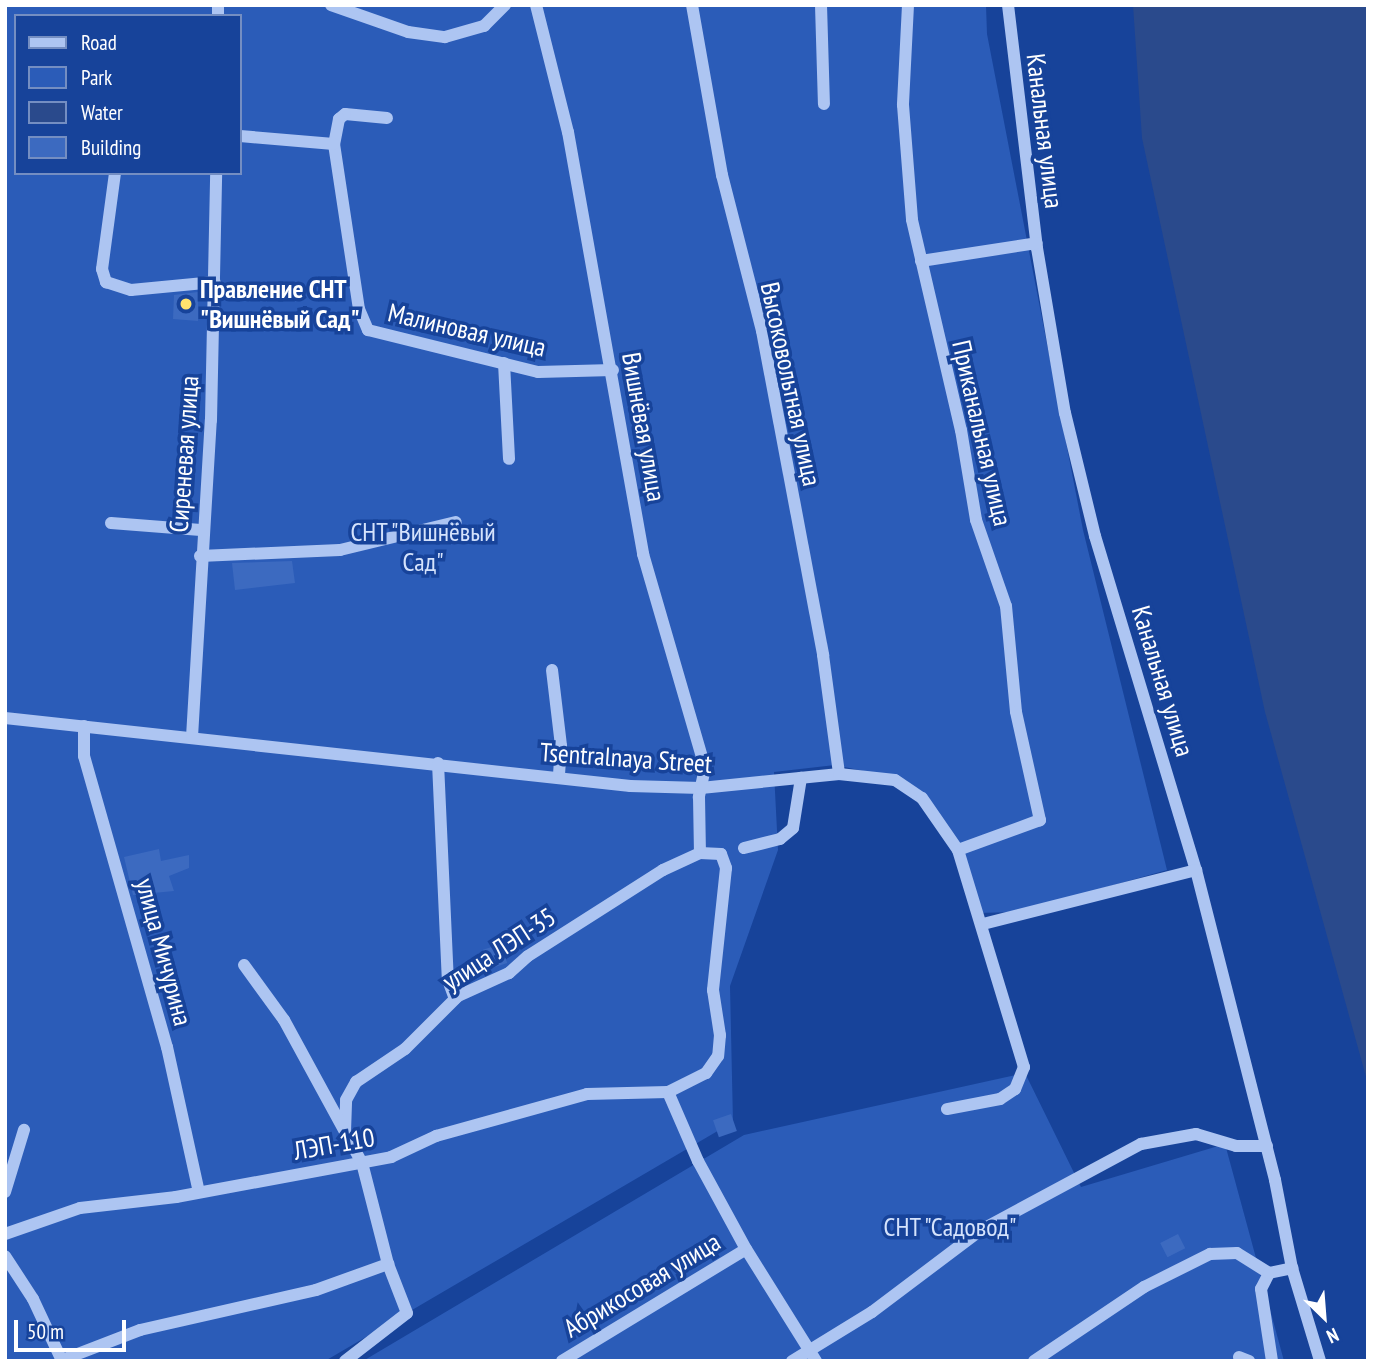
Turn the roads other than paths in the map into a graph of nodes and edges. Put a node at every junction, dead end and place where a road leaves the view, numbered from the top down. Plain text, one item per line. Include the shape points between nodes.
1 (331, 5) edge
2 (505, 5) edge
3 (536, 5) edge
4 (692, 5) edge
5 (821, 5) edge
6 (908, 5) edge
7 (1008, 5) edge
8 (372, 11) edge
9 (824, 104) dead end
10 (387, 118) dead end
11 (242, 136) edge
12 (334, 144) junction
13 (115, 175) edge
14 (216, 175) edge
15 (1037, 243) junction
16 (921, 261) junction
17 (215, 282) junction
18 (504, 363) junction
19 (613, 370) junction
20 (509, 459) dead end
21 (456, 522) dead end
22 (111, 523) dead end
23 (201, 530) junction
24 (200, 556) junction
25 (552, 670) dead end
26 (5, 718) edge
27 (84, 726) junction
28 (192, 737) junction
29 (438, 764) junction
30 (839, 774) junction
31 (559, 778) junction
32 (801, 778) junction
33 (701, 788) junction
34 (744, 848) dead end
35 (958, 850) junction
36 (700, 853) junction
37 (1196, 870) junction
38 (983, 924) junction
39 (244, 965) dead end
40 (455, 999) junction
41 (668, 1092) junction
42 (947, 1109) dead end
43 (24, 1130) dead end
44 (345, 1132) junction
45 (1267, 1146) junction
46 (362, 1163) junction
47 (5, 1192) edge
48 (199, 1192) junction
49 (5, 1234) edge
50 (746, 1249) junction
51 (5, 1256) edge
52 (388, 1264) junction
53 (1292, 1268) junction
54 (1269, 1273) junction
55 (813, 1355) edge
56 (62, 1360) edge
57 (345, 1361) edge
58 (562, 1361) edge
59 (792, 1361) edge
60 (1034, 1361) edge
61 (1272, 1361) edge
62 (1320, 1361) edge

1 - 8 street
2 - 8 street via 484,26 462,35 425,36
3 - 19 street, Вишнёвая улица via 568,132
4 - 30 street, Высоковольтная улица via 720,163 762,331 822,655
5 - 9 street
6 - 16 street, Приканальная улица via 904,135
7 - 15 street, Канальная улица
10 - 12 street via 345,114 337,123
11 - 12 street
12 - 18 street, Малиновая улица via 359,309 368,330
13 - 17 street via 103,269 106,282 121,290
14 - 17 street, Сиреневая улица
15 - 16 street
15 - 37 street, Канальная улица via 1079,473
16 - 35 street, Приканальная улица via 961,430 976,520 1006,606 1016,712 1040,820
17 - 23 street, Сиреневая улица via 211,420
18 - 19 street, Малиновая улица via 548,373
18 - 20 street
19 - 33 street, Вишнёвая улица via 643,554 702,755 705,775
21 - 24 street via 340,550
22 - 23 street
23 - 24 street, Сиреневая улица
24 - 28 street, Сиреневая улица
25 - 31 street via 561,746
26 - 27 street, Tsentralnaya Street
27 - 28 street, Tsentralnaya Street
27 - 48 street, улица Мичурина via 84,756 167,1047
28 - 29 street, Tsentralnaya Street
29 - 31 street, Tsentralnaya Street
29 - 40 street via 448,980
30 - 32 street, Tsentralnaya Street
30 - 35 street, Tsentralnaya Street via 908,786 937,815
31 - 33 street, Tsentralnaya Street
32 - 33 street, Tsentralnaya Street
32 - 34 street via 793,828 780,839
33 - 36 street, Вишнёвая улица
35 - 38 street, Tsentralnaya Street
36 - 40 street, улица ЛЭП-35 via 654,875 509,973
36 - 41 street via 717,852 726,868 713,990 720,1035 718,1056 706,1073
37 - 38 street
37 - 45 street, Канальная улица
38 - 42 street, Tsentralnaya Street via 1024,1067 1015,1089 1000,1099
39 - 44 street via 284,1020
40 - 44 street, улица ЛЭП-35 via 405,1049 356,1082 346,1100
41 - 46 street, ЛЭП-110 via 604,1091 563,1100 502,1115 436,1136 391,1157
41 - 50 street via 698,1161
43 - 47 street
44 - 46 street
45 - 53 street, Канальная улица
45 - 55 street via 1236,1146 1196,1134 1142,1144 981,1230
46 - 48 street, ЛЭП-110
46 - 52 street
48 - 49 street, ЛЭП-110 via 80,1208
50 - 55 street
50 - 58 street, Абрикосовая улица
51 - 56 street via 33,1299
52 - 56 street via 316,1290 140,1330
52 - 57 street via 407,1313
53 - 54 street
53 - 62 street, Канальная улица
54 - 60 street via 1237,1253 1210,1254 1144,1287
54 - 61 street via 1261,1299
55 - 59 street

